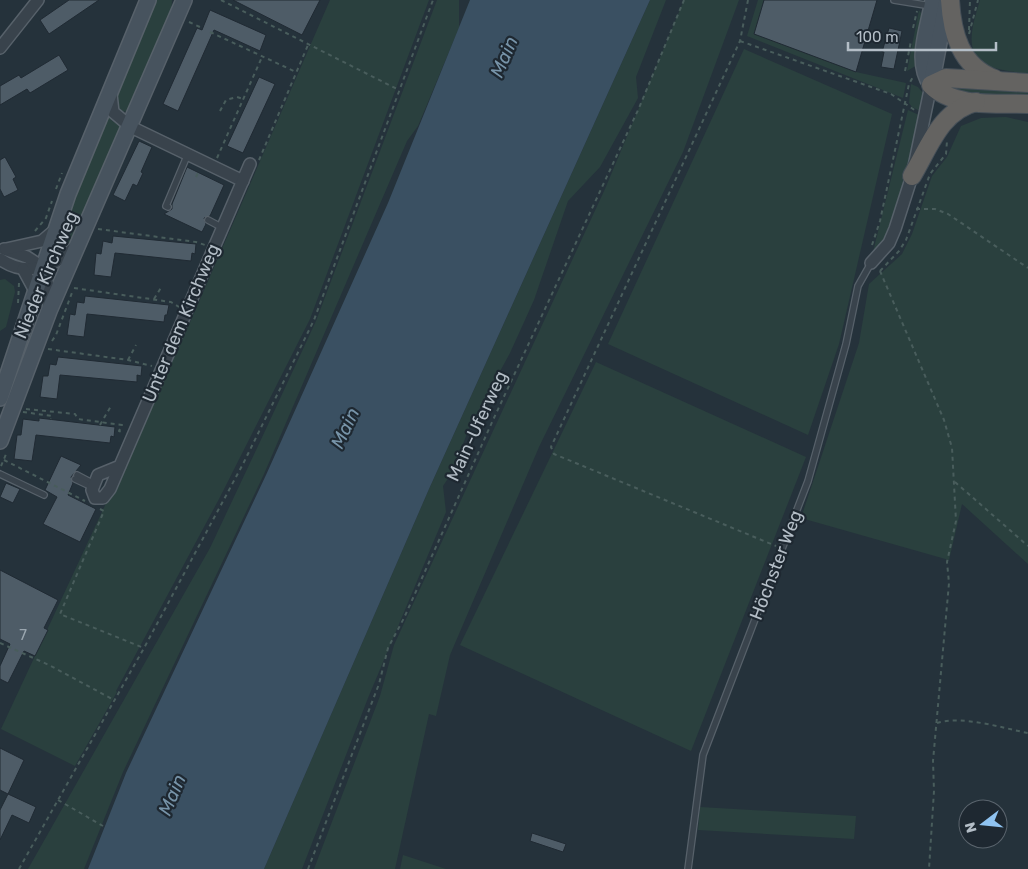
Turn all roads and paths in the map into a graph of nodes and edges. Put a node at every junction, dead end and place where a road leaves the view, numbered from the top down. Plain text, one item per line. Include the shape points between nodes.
1 (38, 0) edge
2 (176, 0) edge
3 (184, 0) edge
4 (221, 0) edge
5 (433, 0) edge
6 (684, 0) edge
7 (748, 0) edge
8 (894, 0) edge
9 (970, 0) edge
10 (978, 0) edge
11 (148, 1) edge
12 (941, 3) edge
13 (187, 21) dead end
14 (172, 27) junction
15 (202, 28) dead end
16 (210, 32) dead end
17 (969, 35) junction
18 (966, 40) dead end
19 (740, 41) junction
20 (308, 45) junction
21 (0, 48) edge
22 (262, 57) junction
23 (296, 72) junction
24 (998, 80) junction
25 (1028, 83) edge
26 (909, 84) dead end
27 (931, 84) junction
28 (111, 88) junction
29 (399, 90) junction
30 (243, 100) junction
31 (977, 102) junction
32 (906, 103) junction
33 (1028, 104) edge
34 (139, 106) junction
35 (220, 111) dead end
36 (920, 112) dead end
37 (118, 118) junction
38 (131, 127) junction
39 (946, 135) dead end
40 (187, 156) junction
41 (250, 164) joint
42 (213, 168) junction
43 (198, 172) dead end
44 (912, 176) junction
45 (196, 177) dead end
46 (243, 181) junction
47 (168, 207) dead end
48 (916, 209) junction
49 (208, 220) dead end
50 (58, 227) junction
51 (223, 228) junction
52 (96, 229) dead end
53 (80, 241) junction
54 (194, 241) dead end
55 (1, 252) edge
56 (871, 262) junction
57 (44, 268) junction
58 (1028, 268) edge
59 (23, 269) junction
60 (162, 286) dead end
61 (74, 288) dead end
62 (36, 293) junction
63 (153, 300) junction
64 (168, 301) dead end
65 (49, 311) junction
66 (136, 345) dead end
67 (46, 349) dead end
68 (128, 360) junction
69 (141, 362) dead end
70 (0, 398) edge
71 (111, 406) dead end
72 (51, 419) dead end
73 (78, 419) junction
74 (102, 421) junction
75 (77, 423) dead end
76 (114, 424) dead end
77 (100, 425) dead end
78 (2, 431) edge
79 (4, 460) dead end
80 (120, 466) junction
81 (0, 474) edge
82 (76, 477) dead end
83 (954, 481) junction
84 (93, 485) junction
85 (44, 495) dead end
86 (89, 503) dead end
87 (95, 506) dead end
88 (1028, 546) edge
89 (783, 549) junction
90 (1, 644) edge
91 (0, 648) edge
92 (144, 648) junction
93 (114, 700) junction
94 (936, 723) junction
95 (1028, 733) edge
96 (58, 800) junction
97 (103, 826) dead end
98 (19, 869) edge
99 (308, 869) edge
100 (688, 869) edge
101 (929, 869) edge

1 - 21 street
2 - 14 lane, Nieder Kirchweg
3 - 14 main road, Nieder Kirchweg
4 - 20 path
5 - 29 path
6 - 99 path, Main-Uferweg via 639,108 392,639 379,684
7 - 19 path
8 - 12 lane
9 - 17 path
10 - 17 path
11 - 28 main road, Nieder Kirchweg
12 - 24 highway via 960,49 976,67
12 - 27 main road
12 - 27 main road via 922,61 925,76
13 - 15 path
14 - 34 main road, Nieder Kirchweg
16 - 22 path
17 - 18 path
19 - 32 path via 891,94
19 - 89 path via 551,447 554,454
20 - 23 path
20 - 29 path
22 - 23 path
22 - 30 path
23 - 41 path via 258,160
24 - 25 highway
24 - 27 highway via 946,78
26 - 32 path
27 - 31 highway via 941,94
27 - 44 street
28 - 37 street via 110,102
28 - 50 main road, Nieder Kirchweg
29 - 92 path via 314,320 243,464
30 - 35 path via 237,97 226,100
30 - 42 path
31 - 33 highway
31 - 44 highway via 956,109 944,120
32 - 36 path via 912,110
32 - 56 path via 880,221 870,251
34 - 37 lane via 131,115
34 - 38 main road, Nieder Kirchweg
37 - 38 street
38 - 40 street
38 - 53 main road, Nieder Kirchweg
39 - 48 path via 946,154 930,174
40 - 42 street
40 - 47 lane
41 - 46 street, Unter dem Kirchweg
42 - 46 street
43 - 45 path
44 - 56 street via 892,238
46 - 51 street, Unter dem Kirchweg
48 - 58 path via 935,209 948,214
48 - 83 path via 906,240 880,272 944,420 952,448
49 - 51 lane
50 - 55 street via 42,241
50 - 57 main road, Nieder Kirchweg
51 - 80 street, Unter dem Kirchweg
52 - 54 path
53 - 57 street via 65,256
53 - 65 main road, Nieder Kirchweg
55 - 57 street via 27,257
55 - 59 street
56 - 89 lane, Höchster Weg via 858,286 846,344 808,481
57 - 59 street
57 - 62 main road, Nieder Kirchweg
57 - 65 street
59 - 62 street
60 - 63 path
61 - 63 path
62 - 70 main road, Nieder Kirchweg
63 - 64 path
65 - 78 main road, Nieder Kirchweg
66 - 68 path
67 - 68 path
68 - 69 path
71 - 74 path
72 - 73 path via 52,416 23,410 75,414
73 - 74 path
73 - 75 path
74 - 76 path
74 - 77 path
79 - 86 path
80 - 84 street via 101,473
80 - 84 street, Unter dem Kirchweg via 103,498 95,498
81 - 85 lane
82 - 84 lane
83 - 88 path
83 - 94 path via 956,521 947,562 949,583
87 - 92 path via 104,511 60,614
89 - 100 lane, Höchster Weg via 703,756
90 - 91 path
90 - 93 path
92 - 93 path
93 - 96 path
94 - 95 path via 979,724
94 - 101 path
96 - 97 path
96 - 98 path

